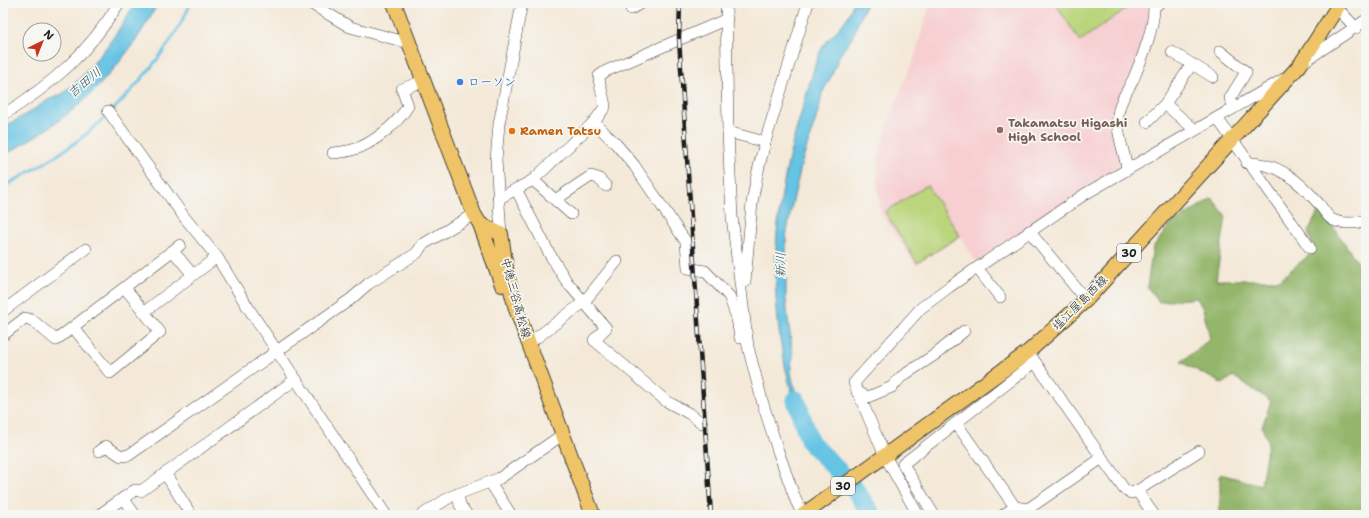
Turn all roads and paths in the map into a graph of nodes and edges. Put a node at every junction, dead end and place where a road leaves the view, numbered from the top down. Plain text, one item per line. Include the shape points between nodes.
1 (119, 3) edge
2 (310, 3) edge
3 (394, 3) edge
4 (522, 3) edge
5 (630, 3) edge
6 (641, 3) edge
7 (726, 3) edge
8 (808, 3) edge
9 (1159, 3) edge
10 (1339, 6) edge
11 (728, 19) junction
12 (1366, 20) edge
13 (1356, 28) junction
14 (409, 43) junction
15 (1220, 51) dead end
16 (1172, 52) dead end
17 (1192, 64) junction
18 (1295, 70) junction
19 (1213, 77) dead end
20 (423, 81) junction
21 (1165, 104) junction
22 (1234, 108) junction
23 (108, 111) dead end
24 (3, 115) edge
25 (1217, 118) junction
26 (594, 122) junction
27 (1147, 122) dead end
28 (1194, 130) junction
29 (728, 132) junction
30 (1232, 140) junction
31 (765, 142) junction
32 (333, 153) dead end
33 (1247, 163) junction
34 (1127, 169) junction
35 (533, 180) junction
36 (606, 186) dead end
37 (516, 189) junction
38 (498, 199) junction
39 (555, 200) junction
40 (571, 214) dead end
41 (477, 219) junction
42 (1366, 220) edge
43 (1029, 231) junction
44 (501, 234) junction
45 (1310, 248) dead end
46 (86, 249) dead end
47 (217, 257) junction
48 (617, 261) dead end
49 (977, 268) junction
50 (193, 275) junction
51 (125, 288) junction
52 (743, 296) junction
53 (1000, 297) dead end
54 (1086, 300) junction
55 (584, 302) junction
56 (516, 310) junction
57 (3, 311) edge
58 (144, 312) junction
59 (14, 326) junction
60 (73, 327) junction
61 (964, 330) dead end
62 (3, 335) edge
63 (528, 344) junction
64 (748, 347) junction
65 (277, 351) junction
66 (1032, 357) junction
67 (296, 379) junction
68 (857, 392) junction
69 (702, 423) dead end
70 (956, 423) junction
71 (562, 435) junction
72 (99, 451) dead end
73 (1199, 451) dead end
74 (881, 458) junction
75 (1102, 458) junction
76 (165, 473) junction
77 (490, 482) junction
78 (1137, 492) junction
79 (458, 494) junction
80 (124, 498) junction
81 (1015, 507) junction
82 (805, 514) edge
83 (99, 515) edge
84 (135, 515) edge
85 (191, 515) edge
86 (386, 515) edge
87 (422, 515) edge
88 (467, 515) edge
89 (511, 515) edge
90 (593, 515) edge
91 (918, 515) edge
92 (934, 515) edge
93 (1003, 515) edge
94 (1154, 515) edge

1 - 24 street via 107,24 70,66 34,96
2 - 14 street via 350,27
3 - 14 main road
4 - 38 street via 499,124 496,160
5 - 6 street via 631,9
7 - 11 street
8 - 31 street
9 - 34 street via 1154,8 1154,18 1135,76 1120,105 1119,140 1124,149
10 - 13 street
10 - 18 main road, 塩江屋島西線 / 30
11 - 26 street via 599,76 606,107
11 - 29 street
12 - 13 street
13 - 18 street
14 - 20 main road
15 - 22 street via 1246,72 1230,98
16 - 17 street
17 - 19 street
17 - 21 street
18 - 22 street
18 - 30 main road, 塩江屋島西線 / 30
20 - 32 street via 402,89 408,106 391,127 353,150
20 - 41 main road
21 - 27 street
21 - 28 street
22 - 25 street
23 - 47 street via 184,218
25 - 28 street
25 - 30 street
26 - 35 street
26 - 64 street via 634,165 686,242 688,268 705,272 729,296 737,318 740,340
28 - 34 street
29 - 31 street
29 - 52 street via 732,217
30 - 33 street
30 - 54 main road, 塩江屋島西線 / 30
31 - 52 street via 752,203
33 - 42 street via 1256,162 1282,170 1298,181 1332,220 1348,223
33 - 45 street via 1272,193
34 - 43 street
35 - 37 street
35 - 39 street
36 - 39 street via 598,178 591,176
37 - 38 street
37 - 55 street via 549,253 567,282
38 - 44 street
39 - 40 street
41 - 44 main road
41 - 56 main road via 502,284
41 - 65 street via 422,244 417,253 368,284
43 - 49 street
43 - 54 street
44 - 56 main road, 中徳三谷高松線 via 507,275
46 - 57 street
47 - 50 street
47 - 65 street
48 - 55 street
49 - 53 street
49 - 68 street via 921,308 854,383
50 - 51 street via 176,248
50 - 58 street
51 - 58 street
51 - 60 street
52 - 64 street
54 - 66 main road, 塩江屋島西線 / 30
55 - 63 street
55 - 69 street via 606,328 594,340 666,400
56 - 63 main road, 中徳三谷高松線
57 - 59 street
58 - 60 street via 160,332 110,373
59 - 60 street via 25,318 32,320 56,340
59 - 62 street
61 - 68 street via 936,354 901,377 892,387 868,397
63 - 71 main road, 中徳三谷高松線
64 - 82 street via 778,451 796,501
65 - 67 street
65 - 72 street via 129,455 121,456 106,446
66 - 70 street
66 - 74 main road, 塩江屋島西線 / 30
66 - 75 street
67 - 76 street
67 - 86 street
68 - 74 street
70 - 81 street
70 - 92 street via 903,464
71 - 77 street via 517,467
71 - 90 main road, 中徳三谷高松線
73 - 78 street
74 - 82 main road, 塩江屋島西線 / 30
74 - 91 street
75 - 78 street via 1124,489 1131,493
75 - 81 street via 1028,509
76 - 80 street via 141,491 135,490
76 - 85 street
77 - 79 street
77 - 89 street
78 - 94 street
79 - 87 street
79 - 88 street via 460,505
80 - 83 street
80 - 84 street
81 - 93 street

